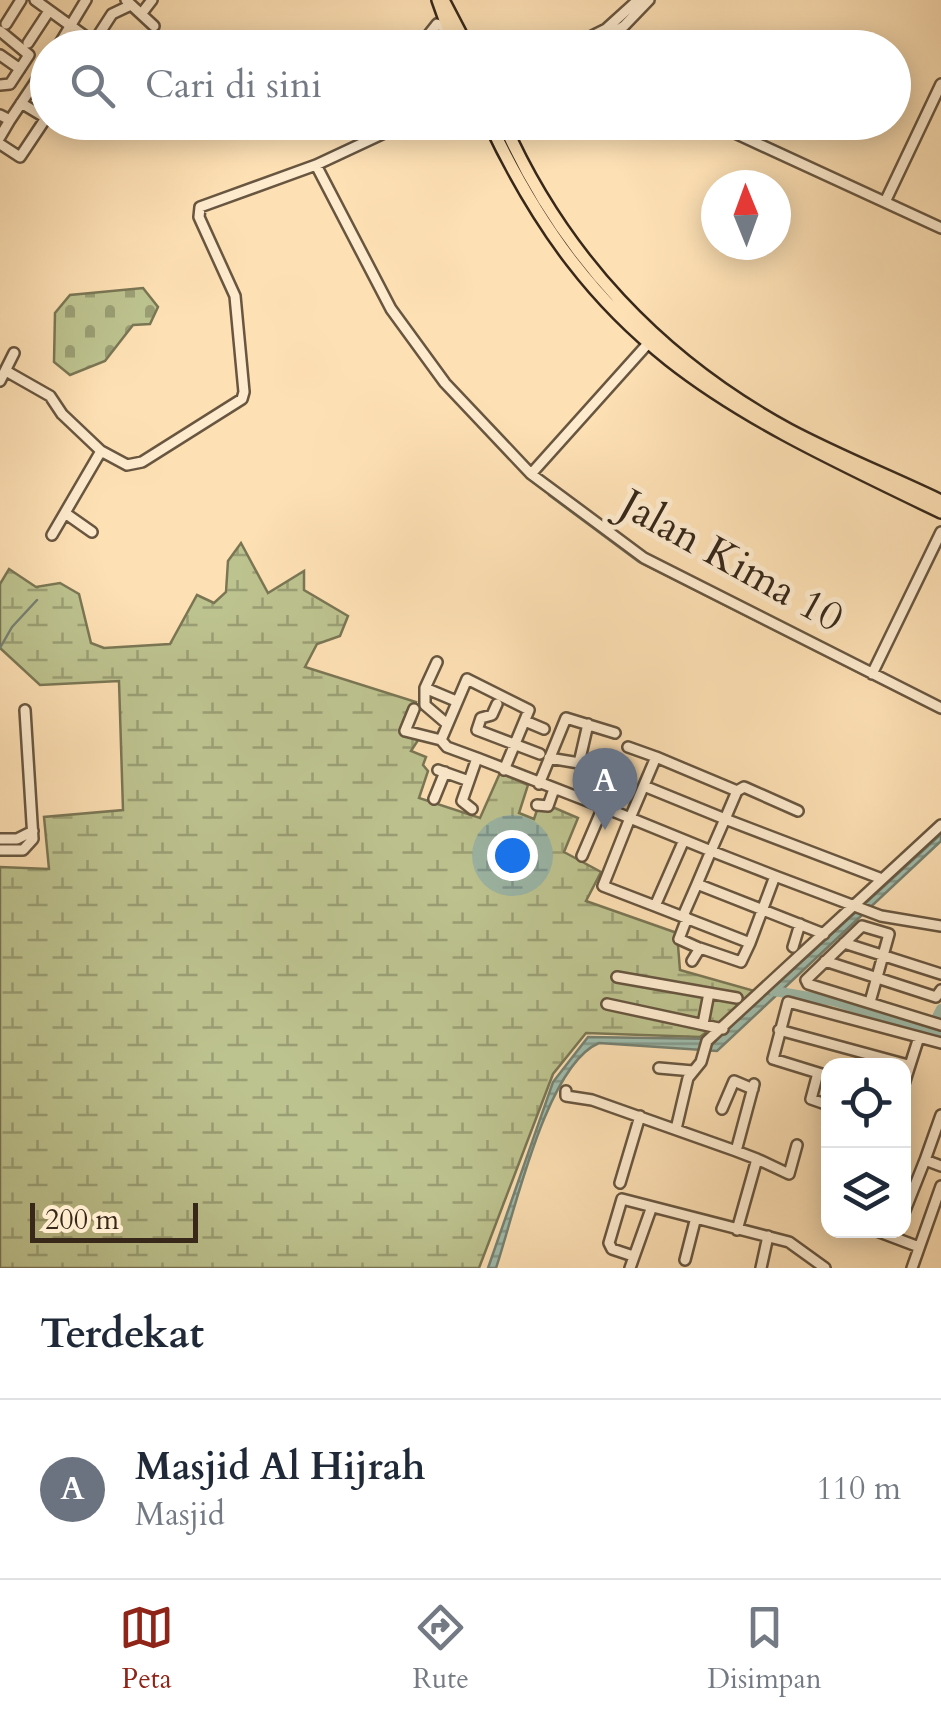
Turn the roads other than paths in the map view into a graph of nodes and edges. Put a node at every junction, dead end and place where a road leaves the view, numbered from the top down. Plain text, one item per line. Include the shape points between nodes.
1 (21, 0) edge
2 (35, 0) edge
3 (86, 0) edge
4 (152, 0) edge
5 (440, 0) edge
6 (638, 0) edge
7 (650, 0) edge
8 (128, 2) edge
9 (50, 6) edge
10 (142, 13) junction
11 (442, 22) junction
12 (154, 26) dead end
13 (70, 28) junction
14 (2, 29) edge
15 (36, 30) edge
16 (73, 30) edge
17 (102, 30) edge
18 (435, 30) edge
19 (446, 30) edge
20 (458, 30) edge
21 (610, 30) edge
22 (611, 30) edge
23 (30, 40) edge
24 (28, 43) dead end
25 (0, 55) edge
26 (20, 69) junction
27 (941, 84) edge
28 (0, 85) edge
29 (30, 90) edge
30 (21, 103) junction
31 (30, 108) edge
32 (5, 118) edge
33 (30, 140) edge
34 (369, 140) edge
35 (496, 140) edge
36 (511, 140) edge
37 (750, 140) edge
38 (0, 141) edge
39 (316, 165) junction
40 (885, 202) junction
41 (941, 228) edge
42 (651, 340) junction
43 (14, 353) dead end
44 (3, 376) edge
45 (101, 451) junction
46 (532, 474) junction
47 (941, 502) edge
48 (941, 512) edge
49 (65, 513) junction
50 (92, 532) dead end
51 (941, 532) edge
52 (52, 535) dead end
53 (437, 662) dead end
54 (872, 674) junction
55 (425, 688) junction
56 (456, 701) junction
57 (497, 704) dead end
58 (941, 708) edge
59 (414, 709) dead end
60 (25, 710) dead end
61 (525, 721) junction
62 (446, 722) junction
63 (588, 724) junction
64 (544, 729) dead end
65 (615, 733) dead end
66 (440, 740) junction
67 (515, 744) junction
68 (628, 747) dead end
69 (545, 756) junction
70 (477, 758) junction
71 (656, 758) junction
72 (504, 770) junction
73 (469, 781) junction
74 (540, 784) junction
75 (644, 786) junction
76 (554, 789) junction
77 (737, 792) junction
78 (434, 798) dead end
79 (538, 805) dead end
80 (603, 807) junction
81 (472, 809) dead end
82 (798, 810) dead end
83 (630, 818) junction
84 (725, 819) junction
85 (941, 825) edge
86 (33, 832) junction
87 (0, 839) edge
88 (684, 840) junction
89 (0, 850) edge
90 (711, 850) junction
91 (582, 856) dead end
92 (776, 876) junction
93 (882, 879) junction
94 (697, 884) junction
95 (655, 906) junction
96 (859, 907) junction
97 (762, 910) junction
98 (685, 917) junction
99 (800, 924) junction
100 (941, 926) edge
101 (824, 934) junction
102 (750, 943) junction
103 (844, 943) junction
104 (793, 947) dead end
105 (698, 948) junction
106 (884, 956) junction
107 (692, 961) dead end
108 (825, 961) junction
109 (941, 974) edge
110 (618, 977) dead end
111 (878, 977) junction
112 (941, 990) edge
113 (710, 993) junction
114 (736, 998) dead end
115 (870, 1002) junction
116 (607, 1004) dead end
117 (704, 1024) junction
118 (936, 1024) edge
119 (723, 1029) junction
120 (780, 1030) junction
121 (919, 1037) junction
122 (941, 1044) edge
123 (882, 1058) edge
124 (911, 1058) edge
125 (659, 1068) dead end
126 (694, 1071) junction
127 (821, 1073) edge
128 (821, 1078) edge
129 (566, 1092) dead end
130 (821, 1103) edge
131 (722, 1109) dead end
132 (941, 1115) edge
133 (640, 1116) junction
134 (676, 1129) junction
135 (797, 1146) dead end
136 (736, 1151) junction
137 (756, 1159) junction
138 (924, 1160) junction
139 (941, 1166) edge
140 (620, 1183) dead end
141 (941, 1186) edge
142 (911, 1194) edge
143 (652, 1209) junction
144 (694, 1221) junction
145 (737, 1230) junction
146 (768, 1236) junction
147 (902, 1238) edge
148 (919, 1247) junction
149 (633, 1256) junction
150 (685, 1260) dead end
151 (821, 1266) edge
152 (630, 1268) edge
153 (760, 1268) edge
154 (912, 1268) edge

1 - 14 street
2 - 9 street
3 - 13 street
4 - 10 street
5 - 11 main road
5 - 20 main road
6 - 21 street
7 - 22 street
8 - 10 street
8 - 17 street
9 - 13 street
9 - 15 street
10 - 12 street
11 - 18 street
11 - 19 main road
13 - 16 street
14 - 26 street via 28,52
23 - 24 street
25 - 26 street
26 - 28 street via 10,84
27 - 40 street
29 - 30 street
30 - 31 street
30 - 32 street
32 - 38 street
33 - 38 street via 20,156
34 - 39 street
35 - 42 main road via 575,270
36 - 42 main road via 570,245
37 - 40 street
39 - 45 street via 198,210 235,296 242,399 133,465
39 - 46 street, Jalan Kima 10 via 391,310 445,383
40 - 41 street
42 - 46 street
42 - 47 main road via 791,431
42 - 48 main road via 764,426
43 - 44 street
44 - 45 street via 50,396
45 - 49 street
46 - 54 street, Jalan Kima 10 via 631,550
49 - 50 street
49 - 52 street
51 - 54 street, Jalan Kima 10
53 - 55 street
54 - 58 street, Jalan Kima 10
55 - 56 street
55 - 62 street via 425,706
56 - 61 street via 469,680 528,709
56 - 62 street
57 - 67 street via 476,728
59 - 66 street via 405,731
60 - 86 street
61 - 64 street
61 - 67 street
62 - 66 street
63 - 65 street
63 - 69 street via 564,720
63 - 69 street via 579,763
66 - 70 street
67 - 69 street
67 - 72 street
68 - 71 street
69 - 74 street
70 - 72 street
70 - 73 street
71 - 75 street
71 - 77 street
72 - 74 street
73 - 78 street via 442,771
73 - 81 street via 462,803
74 - 76 street
75 - 83 street
75 - 84 street
76 - 79 street via 548,806
76 - 80 street
77 - 82 street via 744,787
77 - 84 street
80 - 83 street
80 - 91 street
83 - 88 street
83 - 95 street via 603,886
84 - 90 street
84 - 93 street
85 - 93 street
86 - 87 street
86 - 89 street via 22,850
88 - 90 street
88 - 95 street
90 - 92 street
90 - 94 street
92 - 96 street
92 - 97 street
93 - 96 street
94 - 97 street
94 - 98 street
95 - 98 street
96 - 100 street
96 - 101 street
97 - 99 street
97 - 102 street
98 - 102 street
98 - 105 street via 679,939
99 - 101 street
99 - 104 street
101 - 119 street
102 - 105 street via 742,962
103 - 106 street
103 - 106 street via 862,926 889,934
103 - 108 street
105 - 107 street
106 - 109 street
106 - 111 street
108 - 111 street
108 - 115 street via 808,984
110 - 113 street
111 - 112 street via 936,997
111 - 115 street
113 - 114 street
113 - 117 street
115 - 118 street
116 - 117 street
117 - 119 street
119 - 126 street
120 - 121 street via 791,1002
120 - 123 street
120 - 127 street via 773,1059
121 - 122 street
121 - 124 street
125 - 126 street
126 - 134 street
128 - 130 street via 811,1100
129 - 133 street
131 - 136 street via 734,1080 754,1086
132 - 138 street
133 - 134 street
133 - 140 street
134 - 136 street
135 - 137 street via 788,1174
136 - 137 street
137 - 145 street
138 - 139 street
138 - 142 street
141 - 148 street
143 - 144 street
143 - 149 street
143 - 149 street via 622,1200 609,1243
144 - 145 street
144 - 150 street
145 - 146 street
146 - 151 street via 803,1248
146 - 153 street
147 - 148 street
148 - 154 street
149 - 152 street

